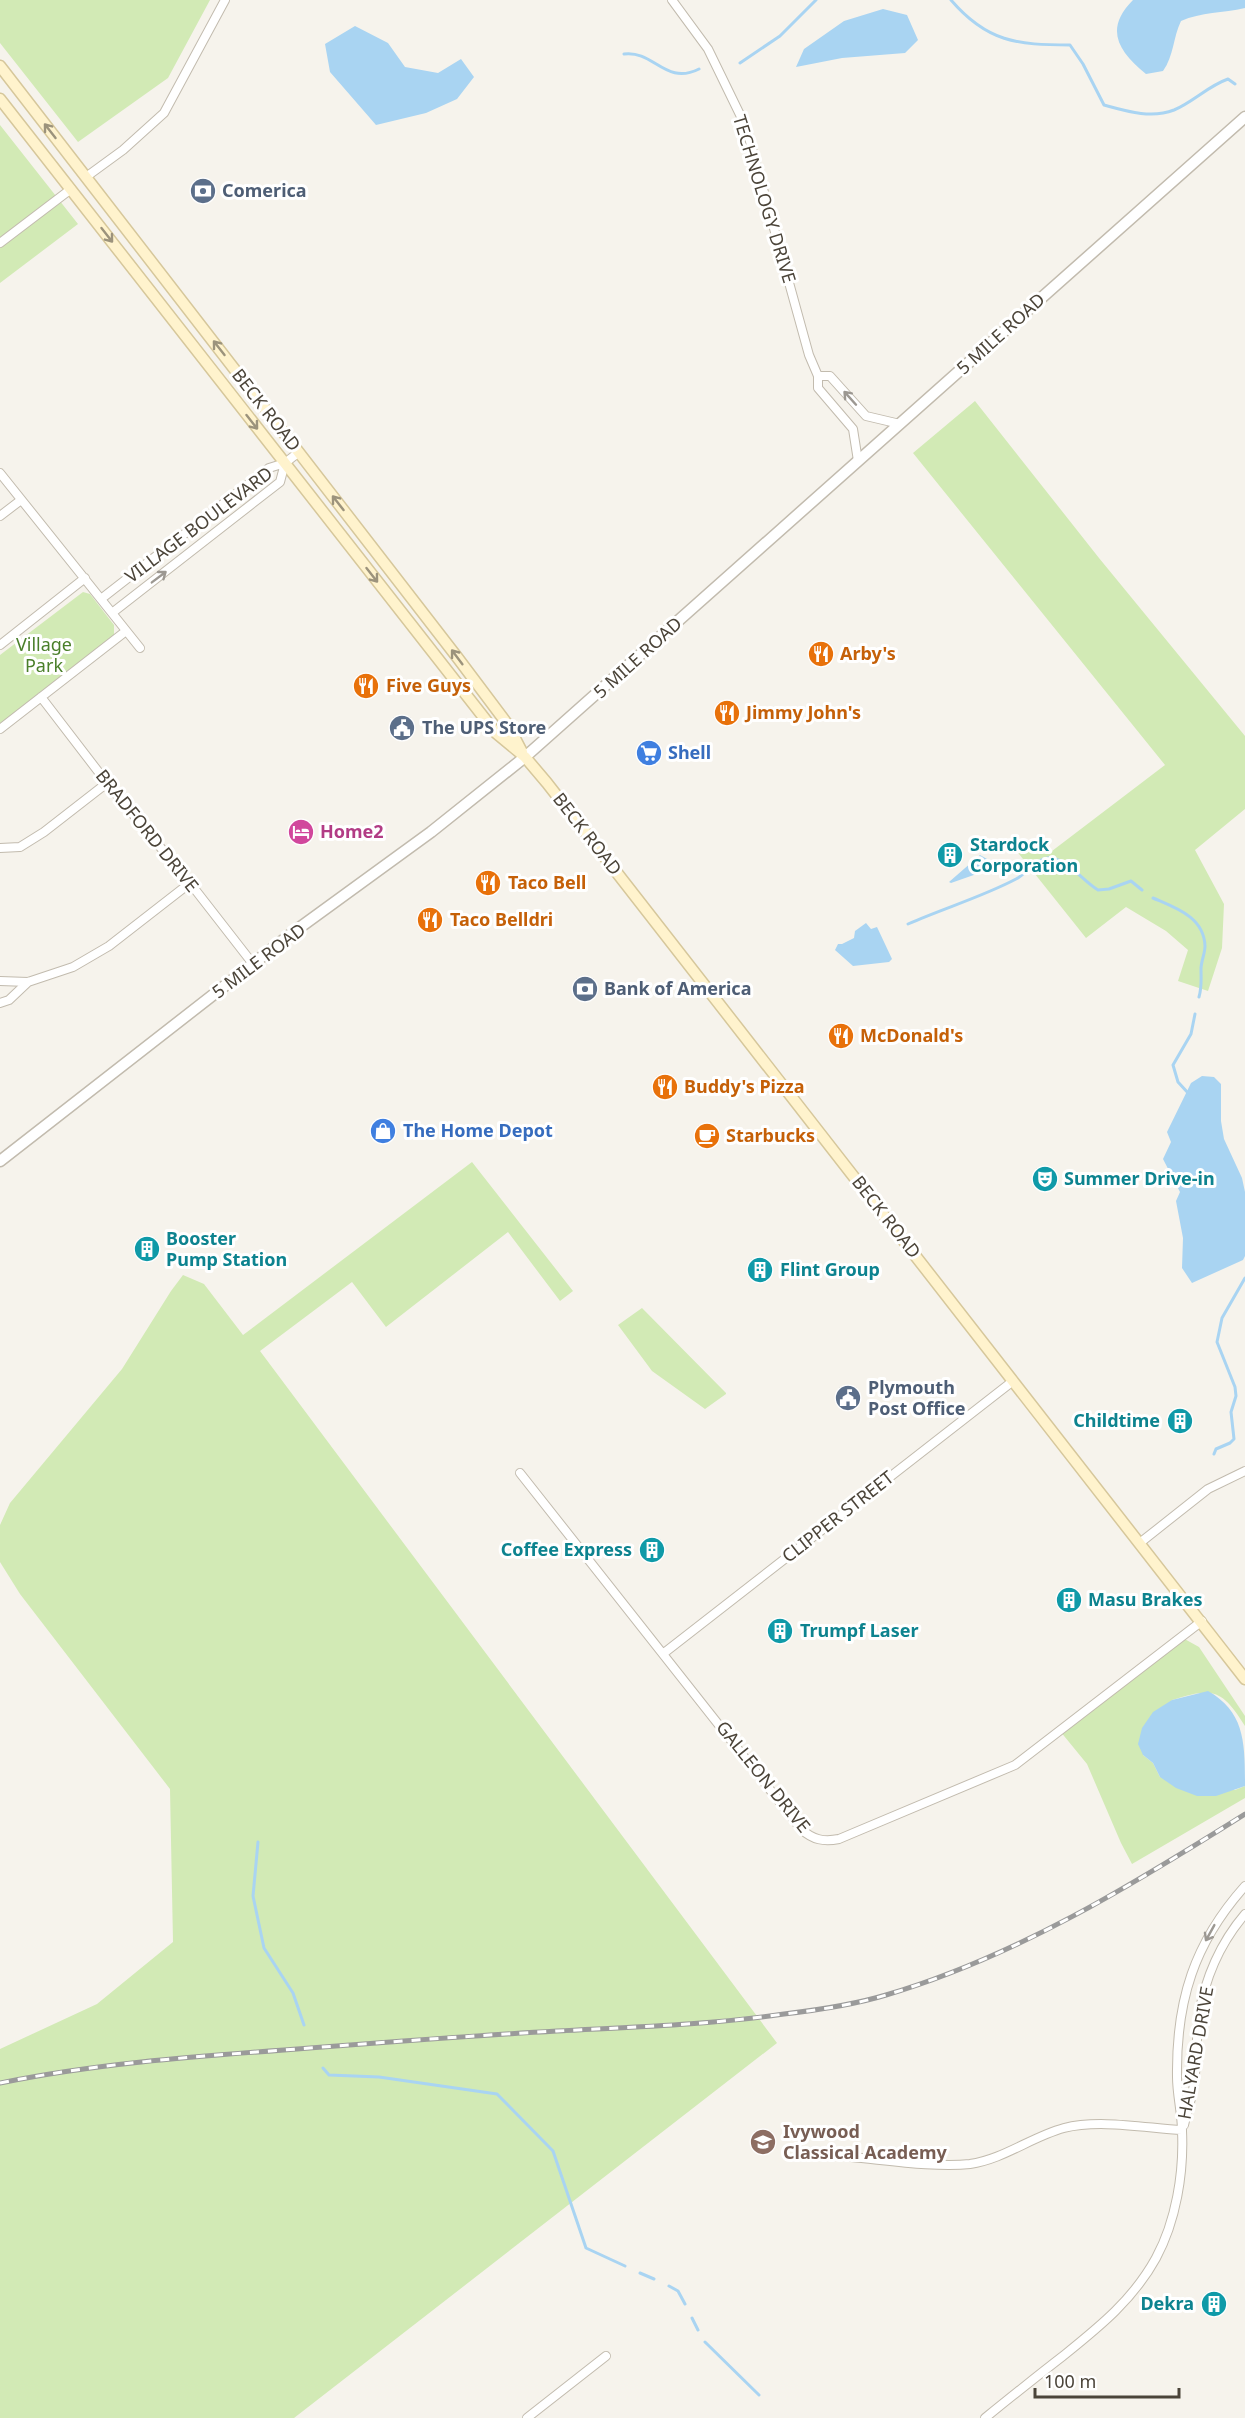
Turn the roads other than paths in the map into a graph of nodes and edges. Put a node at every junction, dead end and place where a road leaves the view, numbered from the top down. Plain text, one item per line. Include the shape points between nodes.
1 (225, 0) edge
2 (672, 0) edge
3 (0, 66) edge
4 (0, 99) edge
5 (1245, 117) edge
6 (86, 177) junction
7 (71, 189) junction
8 (0, 243) edge
9 (818, 376) junction
10 (900, 424) junction
11 (299, 452) junction
12 (858, 461) junction
13 (285, 463) junction
14 (0, 473) edge
15 (21, 500) junction
16 (0, 516) edge
17 (85, 579) junction
18 (101, 599) junction
19 (112, 613) junction
20 (126, 631) junction
21 (0, 645) edge
22 (140, 648) dead end
23 (41, 697) junction
24 (0, 729) edge
25 (525, 757) junction
26 (106, 783) junction
27 (0, 848) edge
28 (190, 883) junction
29 (253, 964) junction
30 (0, 981) edge
31 (28, 982) junction
32 (0, 1004) edge
33 (0, 1161) edge
34 (1013, 1381) junction
35 (1245, 1471) edge
36 (520, 1473) dead end
37 (1141, 1542) junction
38 (1202, 1621) junction
39 (664, 1653) junction
40 (1245, 1678) edge
41 (1245, 1886) edge
42 (1245, 1914) edge
43 (1182, 2130) junction
44 (851, 2157) dead end
45 (606, 2356) dead end
46 (527, 2418) edge
47 (985, 2418) edge

1 - 6 street via 164,113
2 - 9 street, TECHNOLOGY DRIVE via 708,49 746,127
6 -> 3 main road, BECK ROAD
4 - 7 main road, BECK ROAD
5 - 10 street, 5 MILE ROAD
11 -> 6 main road, BECK ROAD
7 - 8 street
7 -> 13 main road, BECK ROAD
10 -> 9 street via 866,416 830,376
9 - 12 street, TECHNOLOGY DRIVE via 818,388 853,429
10 - 12 street, 5 MILE ROAD
11 - 13 street
25 -> 11 main road, BECK ROAD via 508,725
12 - 25 street, 5 MILE ROAD
13 - 18 street, VILLAGE BOULEVARD via 269,468
19 -> 13 street, VILLAGE BOULEVARD via 280,482
13 -> 25 main road, BECK ROAD via 496,733
14 - 15 street
15 - 16 street
15 - 17 street
17 - 18 street
17 - 21 street
18 - 19 street
19 - 20 street
20 - 22 street
20 - 23 street
23 - 24 street
23 - 26 street, BRADFORD DRIVE
25 - 29 street, 5 MILE ROAD
25 - 34 main road, BECK ROAD
26 - 27 street via 20,847
26 - 28 street, BRADFORD DRIVE
28 - 29 street, BRADFORD DRIVE
28 - 31 street via 109,946 73,967
29 - 33 street, 5 MILE ROAD
30 - 31 street
31 - 32 street
34 - 37 main road, BECK ROAD
34 - 39 street, CLIPPER STREET
35 - 37 street via 1208,1489
36 - 39 street, GALLEON DRIVE
37 - 38 main road, BECK ROAD
38 - 39 street, GALLEON DRIVE via 1015,1765 830,1841 814,1838 801,1829
38 - 40 main road, BECK ROAD
41 -> 43 street, HALYARD DRIVE via 1211,1930 1185,1990 1176,2078
42 - 43 street, HALYARD DRIVE via 1211,1970 1203,1996 1194,2083
43 - 44 street via 1072,2126 998,2157 966,2164
43 - 47 street, HALYARD DRIVE via 1182,2163 1174,2210 1148,2273 1109,2319
45 - 46 street

